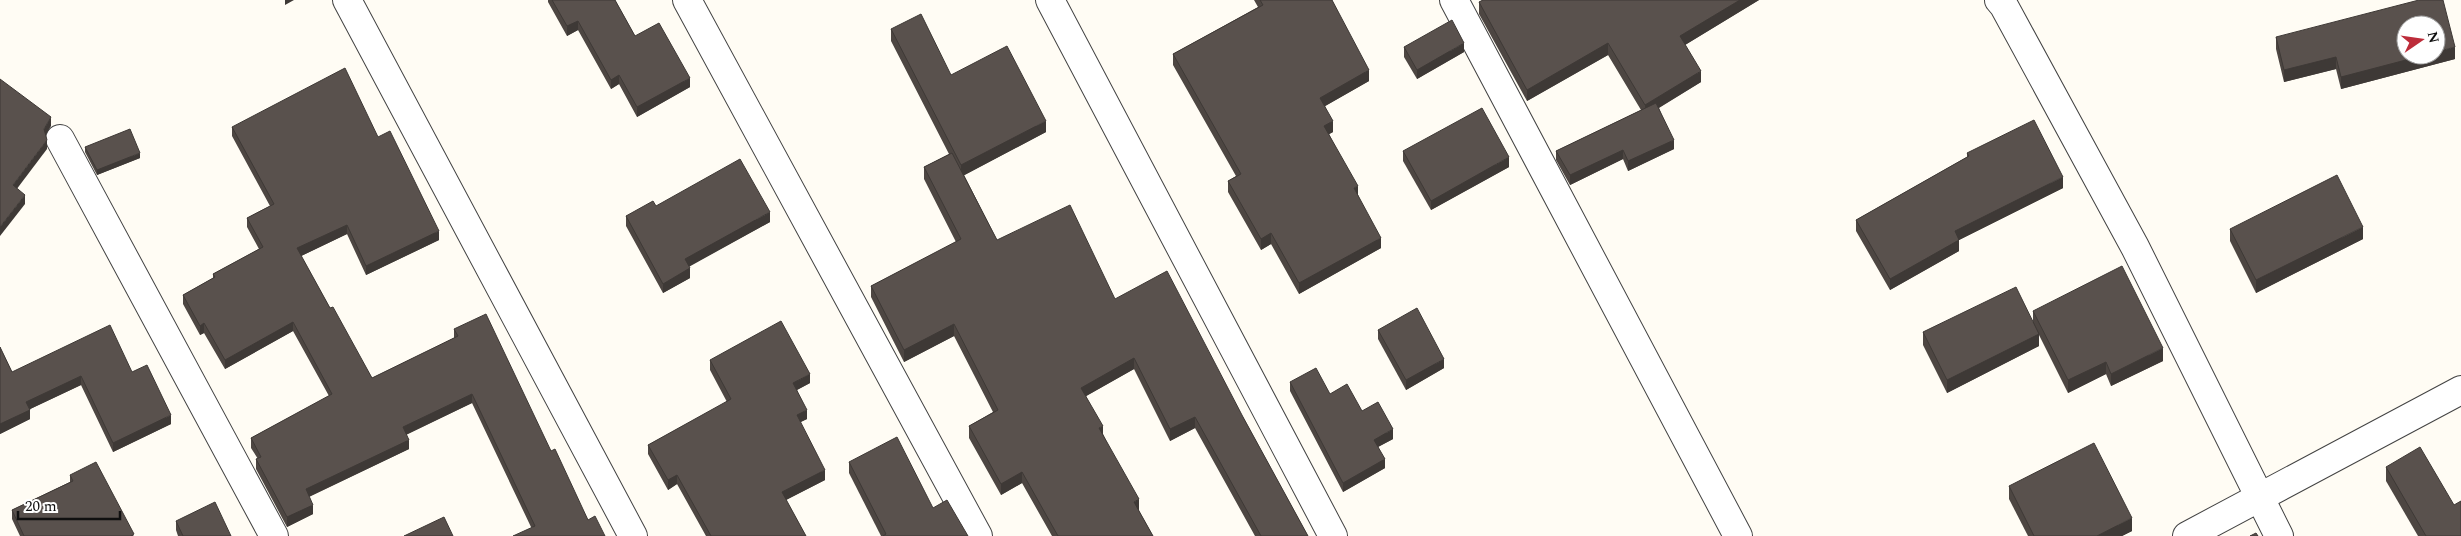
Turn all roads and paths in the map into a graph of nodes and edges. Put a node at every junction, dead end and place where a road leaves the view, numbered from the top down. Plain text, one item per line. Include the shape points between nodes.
1 (347, 0) edge
2 (687, 0) edge
3 (1050, 0) edge
4 (1454, 0) edge
5 (1999, 0) edge
6 (60, 139) dead end
7 (2461, 390) edge
8 (2259, 497) junction
9 (274, 536) edge
10 (633, 536) edge
11 (978, 536) edge
12 (1333, 536) edge
13 (1738, 536) edge
14 (2187, 536) edge
15 (2279, 536) edge

1 - 10 street
2 - 11 street
3 - 12 street
4 - 13 street
5 - 8 street via 2135,247
6 - 9 street
7 - 8 street
8 - 14 street
8 - 15 street

